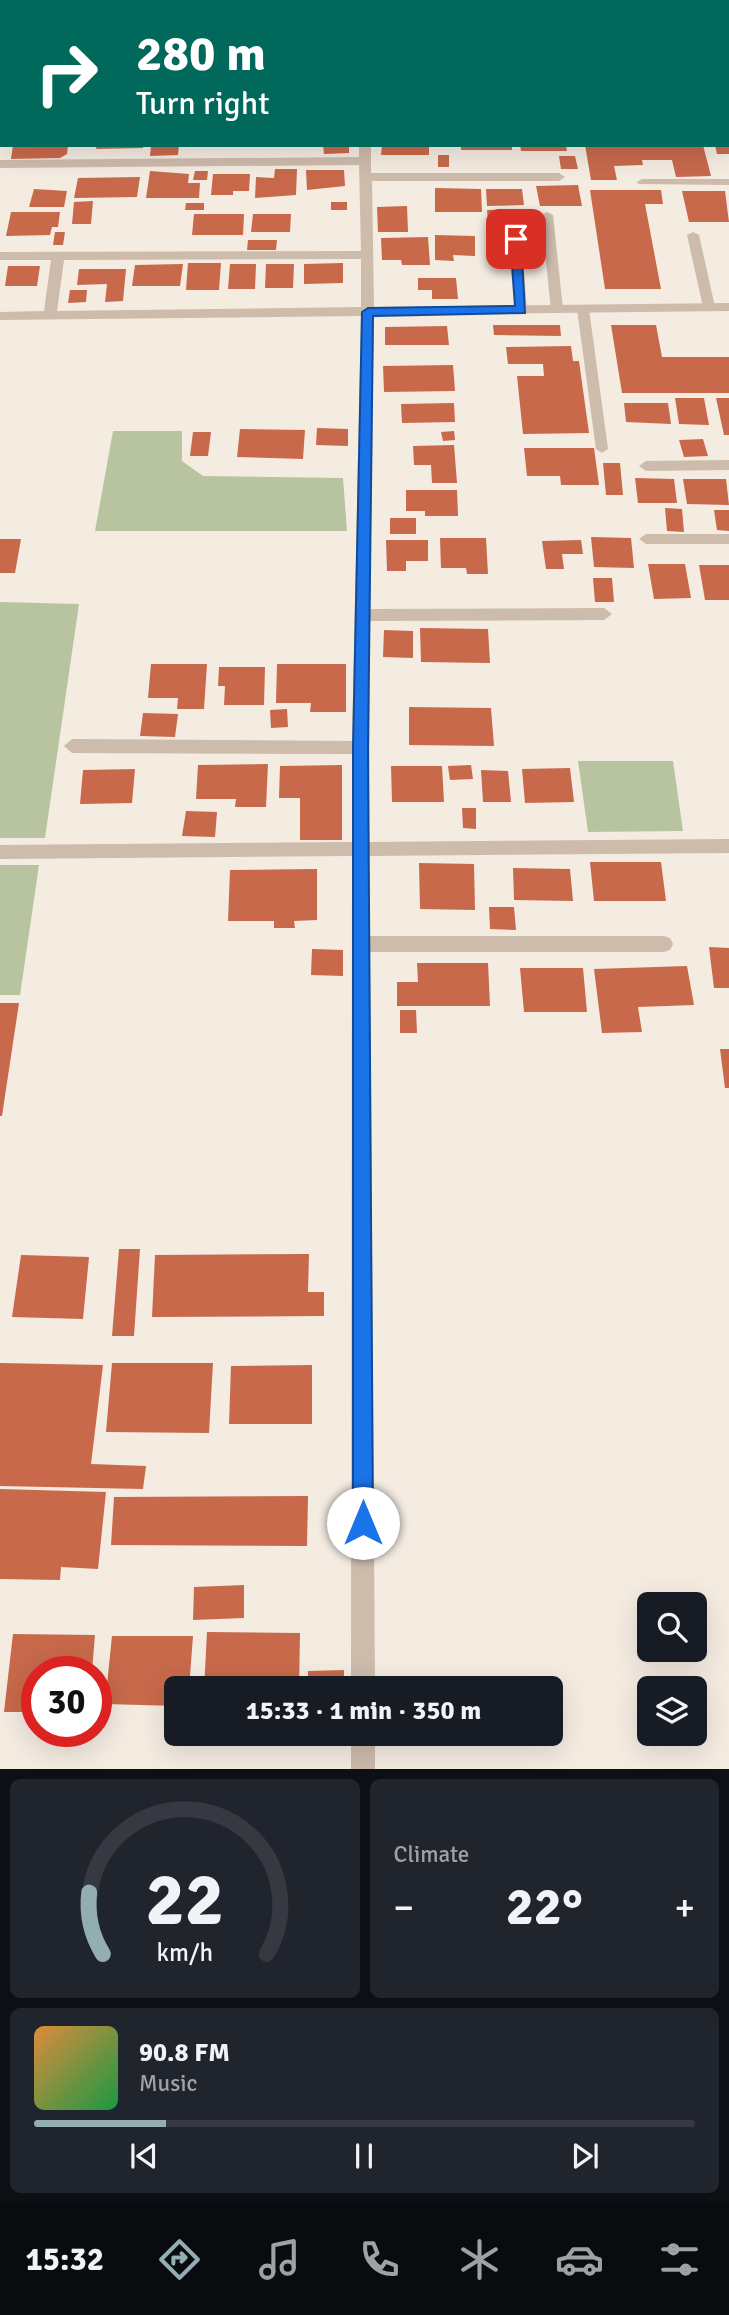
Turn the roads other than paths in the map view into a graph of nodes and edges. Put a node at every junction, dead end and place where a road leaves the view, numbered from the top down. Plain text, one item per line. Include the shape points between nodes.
1 (80, 147) edge
2 (365, 147) edge
3 (366, 160) junction
4 (76, 163) junction
5 (0, 164) edge
6 (366, 177) junction
7 (559, 177) dead end
8 (642, 182) dead end
9 (729, 182) edge
10 (547, 215) dead end
11 (693, 235) dead end
12 (550, 240) junction
13 (367, 255) junction
14 (0, 256) edge
15 (58, 256) junction
16 (709, 307) junction
17 (729, 307) edge
18 (557, 309) junction
19 (583, 309) junction
20 (521, 310) junction
21 (368, 312) junction
22 (50, 314) junction
23 (0, 316) edge
24 (602, 449) dead end
25 (729, 465) edge
26 (646, 466) dead end
27 (646, 539) dead end
28 (729, 539) edge
29 (364, 614) junction
30 (604, 614) dead end
31 (72, 746) dead end
32 (360, 748) junction
33 (729, 846) edge
34 (362, 848) junction
35 (0, 852) edge
36 (363, 944) junction
37 (664, 944) dead end
38 (363, 1676) edge
39 (363, 1746) edge
40 (363, 1769) edge

1 - 4 street
2 - 3 street
3 - 4 street
3 - 6 street
4 - 5 street
6 - 7 street
6 - 13 street
8 - 9 lane
10 - 12 lane
11 - 16 lane
12 - 18 lane
12 - 20 lane via 516,239
13 - 15 street
13 - 21 street
14 - 15 street
15 - 22 street
16 - 17 street
16 - 19 street
18 - 19 street
18 - 20 street
19 - 24 lane
20 - 21 street
21 - 22 street
21 - 29 street
22 - 23 street
25 - 26 street
27 - 28 street
29 - 30 street
29 - 32 street
31 - 32 street
32 - 34 street
33 - 34 street
34 - 35 street
34 - 36 street
36 - 37 street
36 - 38 street
39 - 40 street

